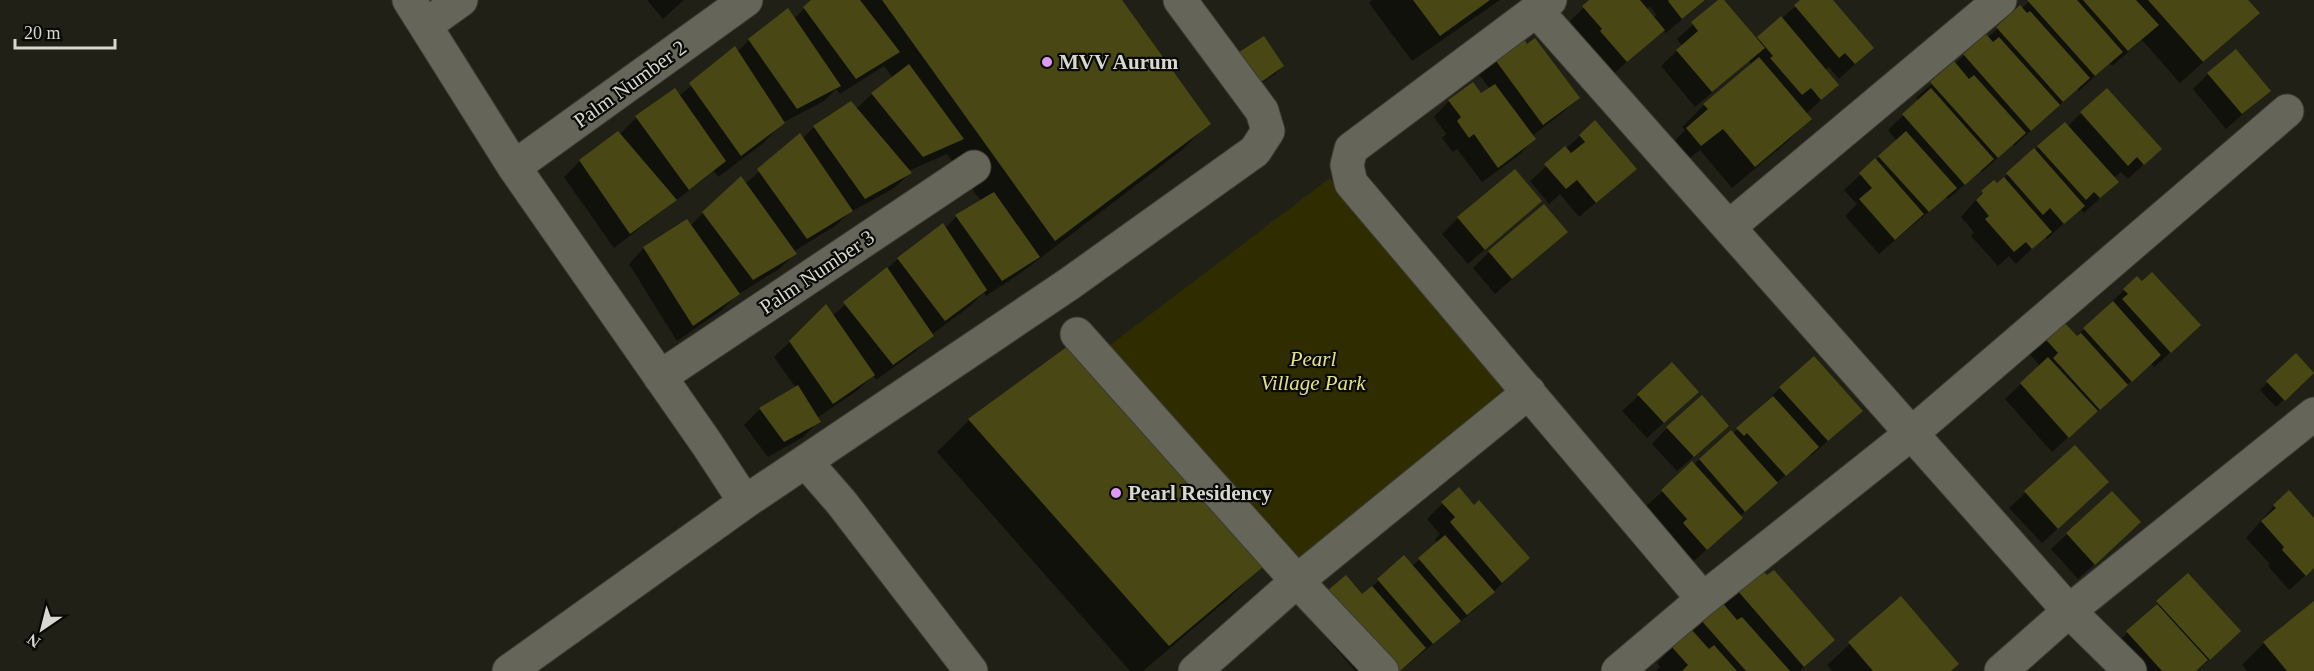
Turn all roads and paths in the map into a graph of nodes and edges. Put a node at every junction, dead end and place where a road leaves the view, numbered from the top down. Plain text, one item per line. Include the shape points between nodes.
1 (461, 0) edge
2 (746, 0) edge
3 (1180, 0) edge
4 (2000, 0) edge
5 (1543, 5) edge
6 (417, 13) edge
7 (2287, 111) dead end
8 (514, 167) junction
9 (974, 167) dead end
10 (1729, 227) junction
11 (1077, 334) dead end
12 (660, 377) junction
13 (1529, 392) junction
14 (2314, 414) edge
15 (1912, 432) junction
16 (806, 462) junction
17 (745, 502) junction
18 (1297, 581) junction
19 (1703, 599) junction
20 (2068, 610) junction
21 (509, 671) edge
22 (971, 671) edge
23 (1195, 671) edge
24 (1383, 671) edge
25 (1618, 671) edge
26 (2001, 671) edge
27 (2130, 671) edge

1 - 6 street
2 - 8 street, Palm Number 2
3 - 16 street via 1262,111 1268,131 1255,151 1069,284
4 - 10 street
5 - 10 street
5 - 13 street via 1352,148 1347,165 1351,183
6 - 8 street
7 - 15 street
8 - 12 street
9 - 12 street, Palm Number 3
10 - 15 street
11 - 18 street
12 - 17 street
13 - 18 street
13 - 19 street
14 - 20 street
15 - 19 street
15 - 20 street
16 - 17 street
16 - 22 street
17 - 21 street
18 - 23 street
18 - 24 street
19 - 25 street
20 - 26 street
20 - 27 street

